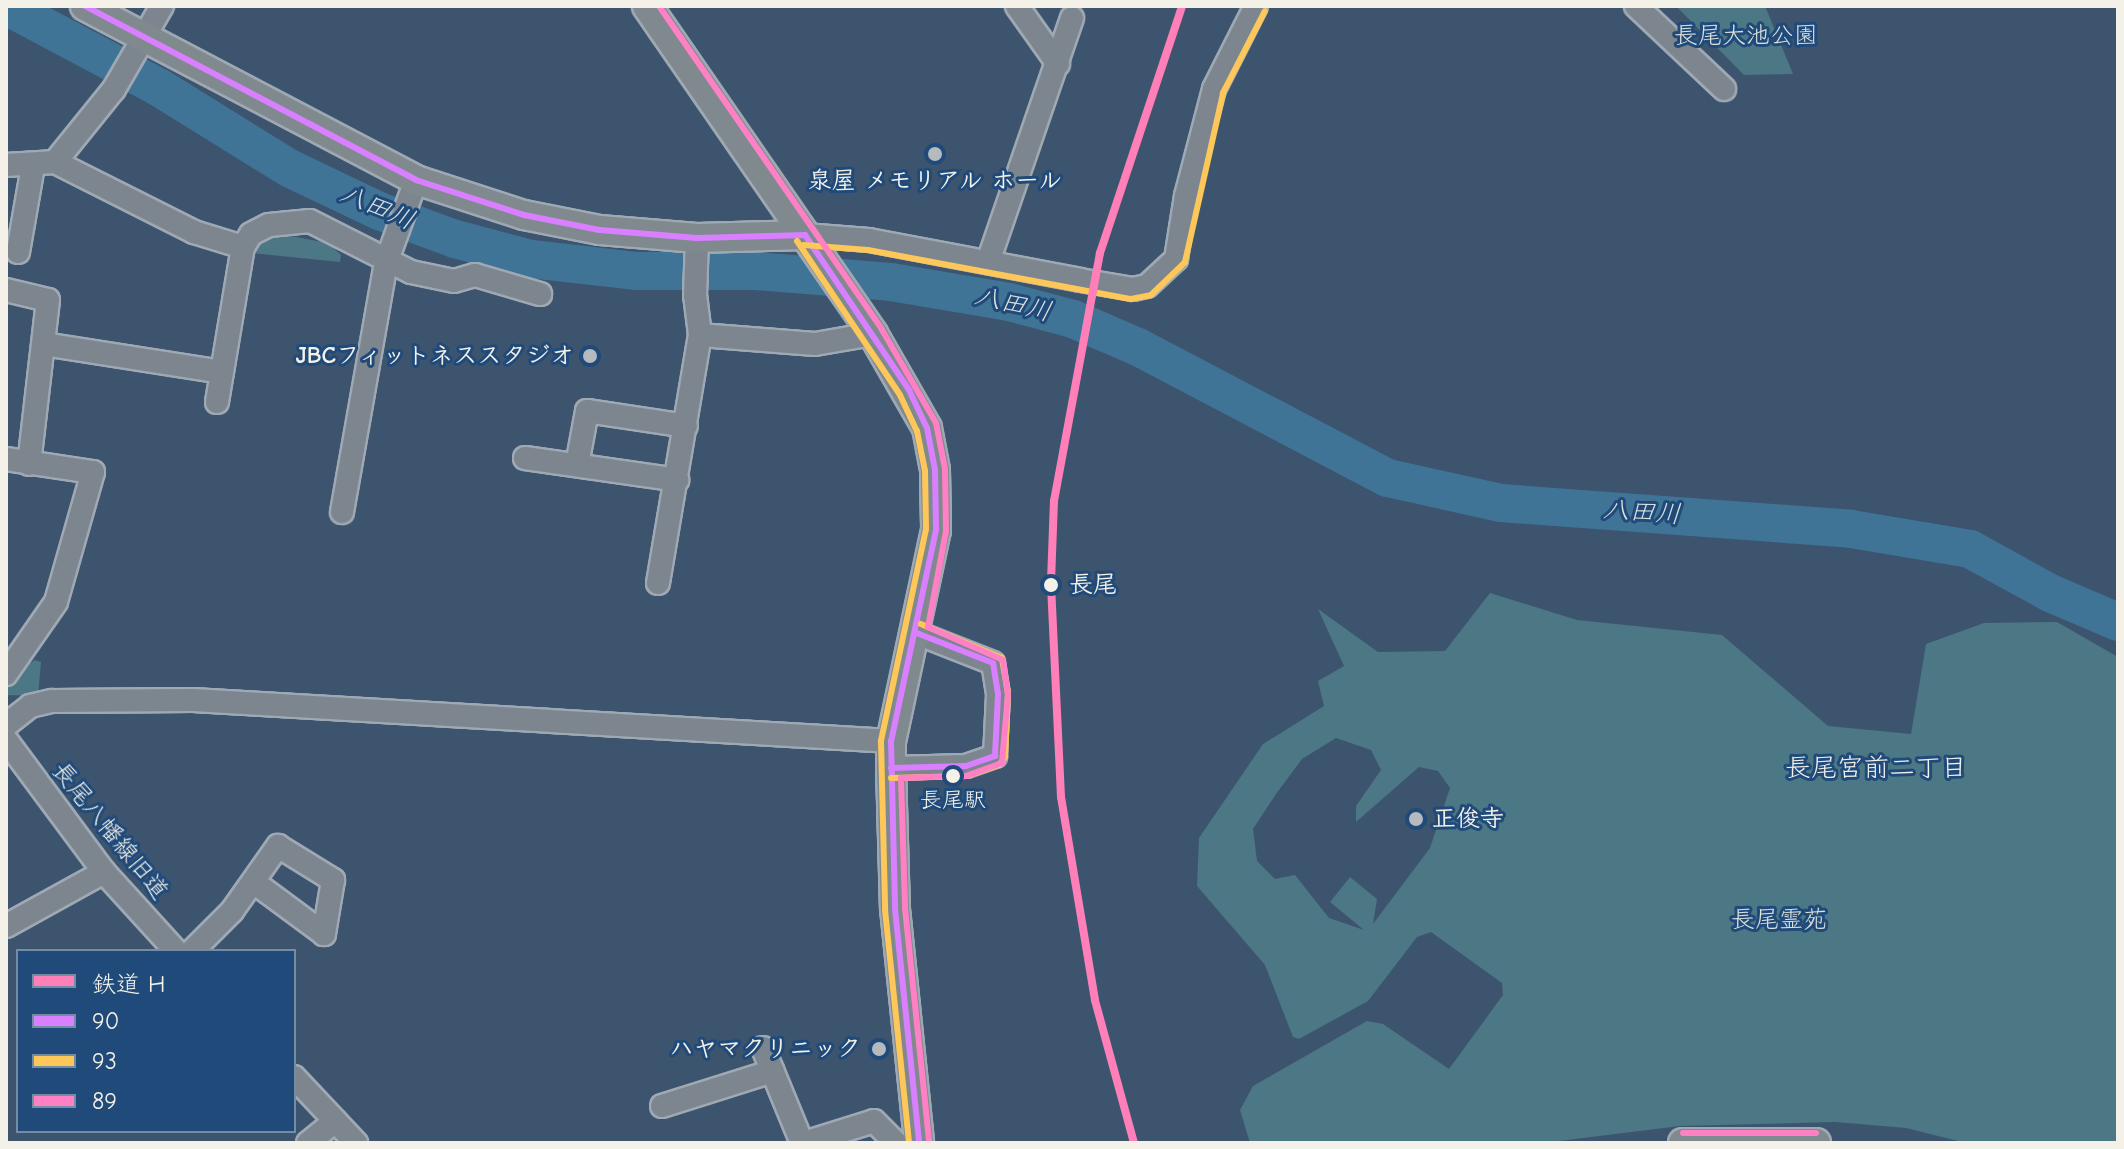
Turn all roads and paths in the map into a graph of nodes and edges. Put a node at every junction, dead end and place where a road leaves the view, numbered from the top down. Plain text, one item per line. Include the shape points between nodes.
1 (85, 6) edge
2 (162, 6) edge
3 (647, 6) edge
4 (1017, 6) edge
5 (1256, 6) edge
6 (1636, 6) edge
7 (1072, 18) dead end
8 (141, 46) junction
9 (1058, 64) junction
10 (1724, 89) dead end
11 (44, 164) junction
12 (6, 165) edge
13 (416, 180) junction
14 (696, 244) junction
15 (243, 247) junction
16 (813, 247) junction
17 (18, 252) dead end
18 (988, 262) junction
19 (386, 263) junction
20 (6, 290) edge
21 (540, 294) dead end
22 (868, 326) junction
23 (700, 335) junction
24 (44, 344) junction
25 (222, 372) junction
26 (217, 402) dead end
27 (686, 426) junction
28 (525, 458) dead end
29 (6, 459) edge
30 (29, 464) junction
31 (577, 465) junction
32 (677, 480) junction
33 (342, 512) dead end
34 (658, 583) dead end
35 (917, 633) junction
36 (6, 674) edge
37 (6, 725) edge
38 (6, 740) edge
39 (891, 755) junction
40 (104, 872) junction
41 (255, 883) dead end
42 (6, 926) edge
43 (174, 949) edge
44 (194, 949) edge
45 (763, 1048) dead end
46 (773, 1071) junction
47 (296, 1079) edge
48 (662, 1106) dead end
49 (335, 1121) junction
50 (308, 1143) edge
51 (356, 1143) edge
52 (803, 1143) edge
53 (896, 1143) edge
54 (919, 1143) edge
55 (1683, 1143) edge
56 (1816, 1143) edge

1 - 8 main road
2 - 8 street
3 - 16 main road
4 - 9 street
5 - 18 street via 1214,89 1186,196 1181,242 1163,276 1133,289
6 - 10 street
7 - 9 street
8 - 11 street via 114,89
8 - 13 main road
9 - 18 street
11 - 12 street
11 - 15 street via 194,232
11 - 17 street
13 - 14 main road via 524,215
13 - 19 street
14 - 16 main road
14 - 23 street
15 - 19 street via 251,234 269,225 310,221 351,239
15 - 25 street
16 - 18 street via 869,240
16 - 22 main road
19 - 21 street via 454,281 475,275
19 - 33 street
20 - 24 street via 48,300
22 - 23 street via 815,344
22 - 35 main road via 927,428 935,470 936,530
23 - 27 street
24 - 25 street
24 - 30 street
25 - 26 street
27 - 31 street via 587,411
27 - 32 street
28 - 31 street
29 - 30 street
30 - 36 street via 93,472 56,602
31 - 32 street
32 - 34 street
35 - 39 main road
35 - 39 street via 993,663 999,730 995,756 966,766
37 - 39 street via 30,706 52,701 193,700
38 - 40 street, 長尾八幡線旧道
39 - 54 main road via 895,909
40 - 42 street
40 - 43 street, 長尾八幡線旧道
41 - 44 street
45 - 46 street
46 - 48 street
46 - 52 street
47 - 49 street
49 - 50 street
49 - 51 street
52 - 53 street via 874,1121
55 - 56 main road

